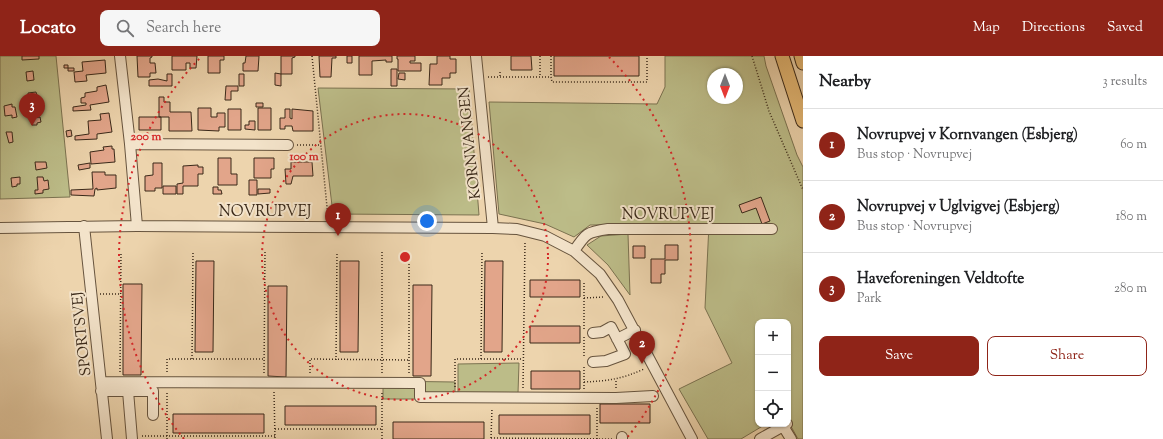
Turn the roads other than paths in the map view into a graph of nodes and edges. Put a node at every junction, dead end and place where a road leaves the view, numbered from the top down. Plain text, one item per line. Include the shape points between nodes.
1 (120, 56) edge
2 (476, 56) edge
3 (782, 56) edge
4 (801, 56) edge
5 (803, 63) edge
6 (803, 122) edge
7 (130, 144) junction
8 (288, 145) road end
9 (84, 226) junction
10 (137, 226) junction
11 (0, 228) edge
12 (493, 228) junction
13 (772, 229) dead end
14 (574, 251) junction
15 (635, 330) junction
16 (594, 333) dead end
17 (618, 339) junction
18 (593, 362) dead end
19 (101, 386) junction
20 (128, 391) junction
21 (653, 396) dead end
22 (153, 415) dead end
23 (773, 433) edge
24 (132, 437) edge
25 (689, 438) edge
26 (106, 439) edge
27 (783, 439) edge
28 (791, 439) edge

1 - 7 street
2 - 12 street, KORNVANGEN
3 - 6 main road
4 - 5 main road
7 - 8 street
7 - 10 street
9 - 10 street, NOVRUPVEJ
9 - 11 street, NOVRUPVEJ
9 - 19 street, SPORTSVEJ
10 - 12 street, NOVRUPVEJ
12 - 14 street, NOVRUPVEJ via 517,229 545,236
13 - 14 street, NOVRUPVEJ via 608,229 591,232 582,238
14 - 15 street, NOVRUPVEJ via 600,274
15 - 17 street
15 - 25 street, NOVRUPVEJ
16 - 17 street via 611,327
17 - 18 street via 625,354 606,362
19 - 20 street
19 - 21 street via 120,382 420,383 420,397
19 - 26 street, SPORTSVEJ
20 - 22 street via 153,391
20 - 24 street
23 - 27 street
23 - 28 street

